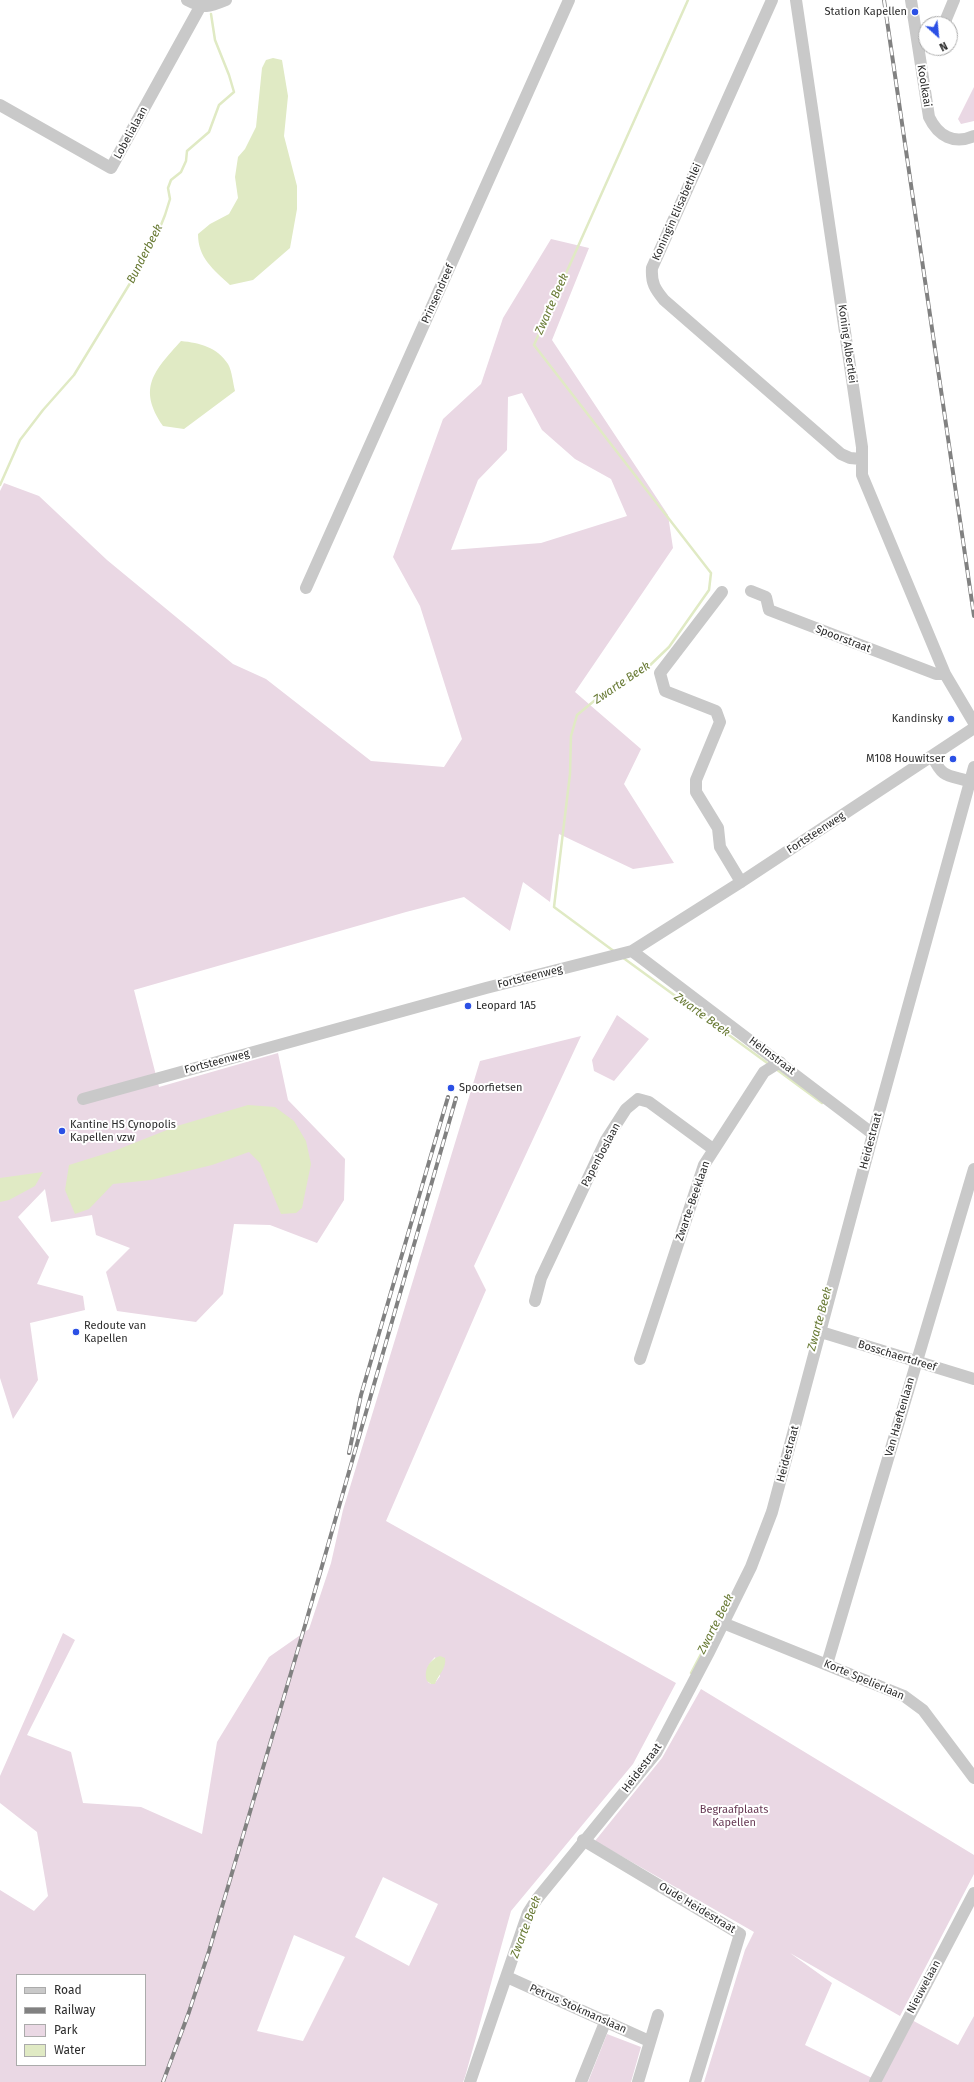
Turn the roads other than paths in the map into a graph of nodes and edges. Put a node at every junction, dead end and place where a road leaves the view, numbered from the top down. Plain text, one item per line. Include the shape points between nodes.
1 (188, 0) edge
2 (226, 0) edge
3 (569, 0) edge
4 (772, 0) edge
5 (796, 0) edge
6 (911, 0) edge
7 (954, 0) edge
8 (200, 7) junction
9 (947, 16) edge
10 (0, 105) edge
11 (974, 136) edge
12 (861, 459) junction
13 (306, 588) dead end
14 (751, 591) dead end
15 (722, 592) dead end
16 (945, 674) junction
17 (974, 723) edge
18 (974, 728) edge
19 (933, 757) junction
20 (974, 767) edge
21 (969, 781) junction
22 (741, 882) junction
23 (632, 951) junction
24 (780, 1062) junction
25 (83, 1099) dead end
26 (873, 1134) junction
27 (713, 1149) junction
28 (974, 1170) edge
29 (535, 1301) dead end
30 (821, 1332) junction
31 (640, 1359) dead end
32 (916, 1362) junction
33 (974, 1379) edge
34 (723, 1622) junction
35 (827, 1664) junction
36 (974, 1778) edge
37 (583, 1840) junction
38 (974, 1893) edge
39 (507, 1977) junction
40 (658, 2015) dead end
41 (606, 2020) junction
42 (649, 2041) junction
43 (470, 2082) edge
44 (581, 2082) edge
45 (638, 2082) edge
46 (695, 2082) edge
47 (875, 2082) edge

1 - 8 street
2 - 8 street via 208,7
3 - 13 street, Prinsendreef
4 - 12 street, Koningin Elisabethlei via 652,268 651,279 654,288 664,300 841,454
5 - 12 street, Koning Albertlei via 852,373 862,447
6 - 11 street, Koolkaai via 929,117 936,128 949,138 958,140
7 - 9 street
8 - 10 street, Lobelialaan via 111,168
12 - 16 street, Koning Albertlei via 862,475 867,490
14 - 16 street, Spoorstraat via 766,597 769,610 936,674
15 - 22 street via 660,673 665,691 716,711 720,722 696,780 696,792 718,828 720,847
16 - 17 street
18 - 19 street, Fortsteenweg
19 - 21 street via 938,770
19 - 22 street, Fortsteenweg
20 - 21 street, Heidestraat
21 - 26 street, Heidestraat
22 - 23 street, Fortsteenweg
23 - 24 street, Helmstraat
23 - 25 street, Fortsteenweg via 472,992
24 - 26 street, Helmstraat
24 - 27 street, Zwarte-Beeklaan via 764,1072
26 - 30 street, Heidestraat
27 - 29 street, Papenboslaan via 649,1102 638,1099 631,1103 606,1140 541,1278
27 - 31 street, Zwarte-Beeklaan via 704,1165
28 - 32 street, Van Haeftenlaan
30 - 32 street, Bosschaertdreef
30 - 34 street, Heidestraat via 772,1512 751,1566
32 - 33 street, Bosschaertdreef
32 - 35 street, Van Haeftenlaan
34 - 35 street, Korte Spelierlaan
34 - 37 street, Heidestraat via 656,1752
35 - 36 street, Korte Spelierlaan via 904,1696 923,1710
37 - 39 street, Heidestraat via 528,1912
37 - 46 street, Oude Heidestraat via 740,1934
38 - 47 street, Nieuwelaan
39 - 41 street, Petrus Stokmanslaan
39 - 43 street, Heidestraat
40 - 42 street
41 - 42 street, Petrus Stokmanslaan
41 - 44 street
42 - 45 street

